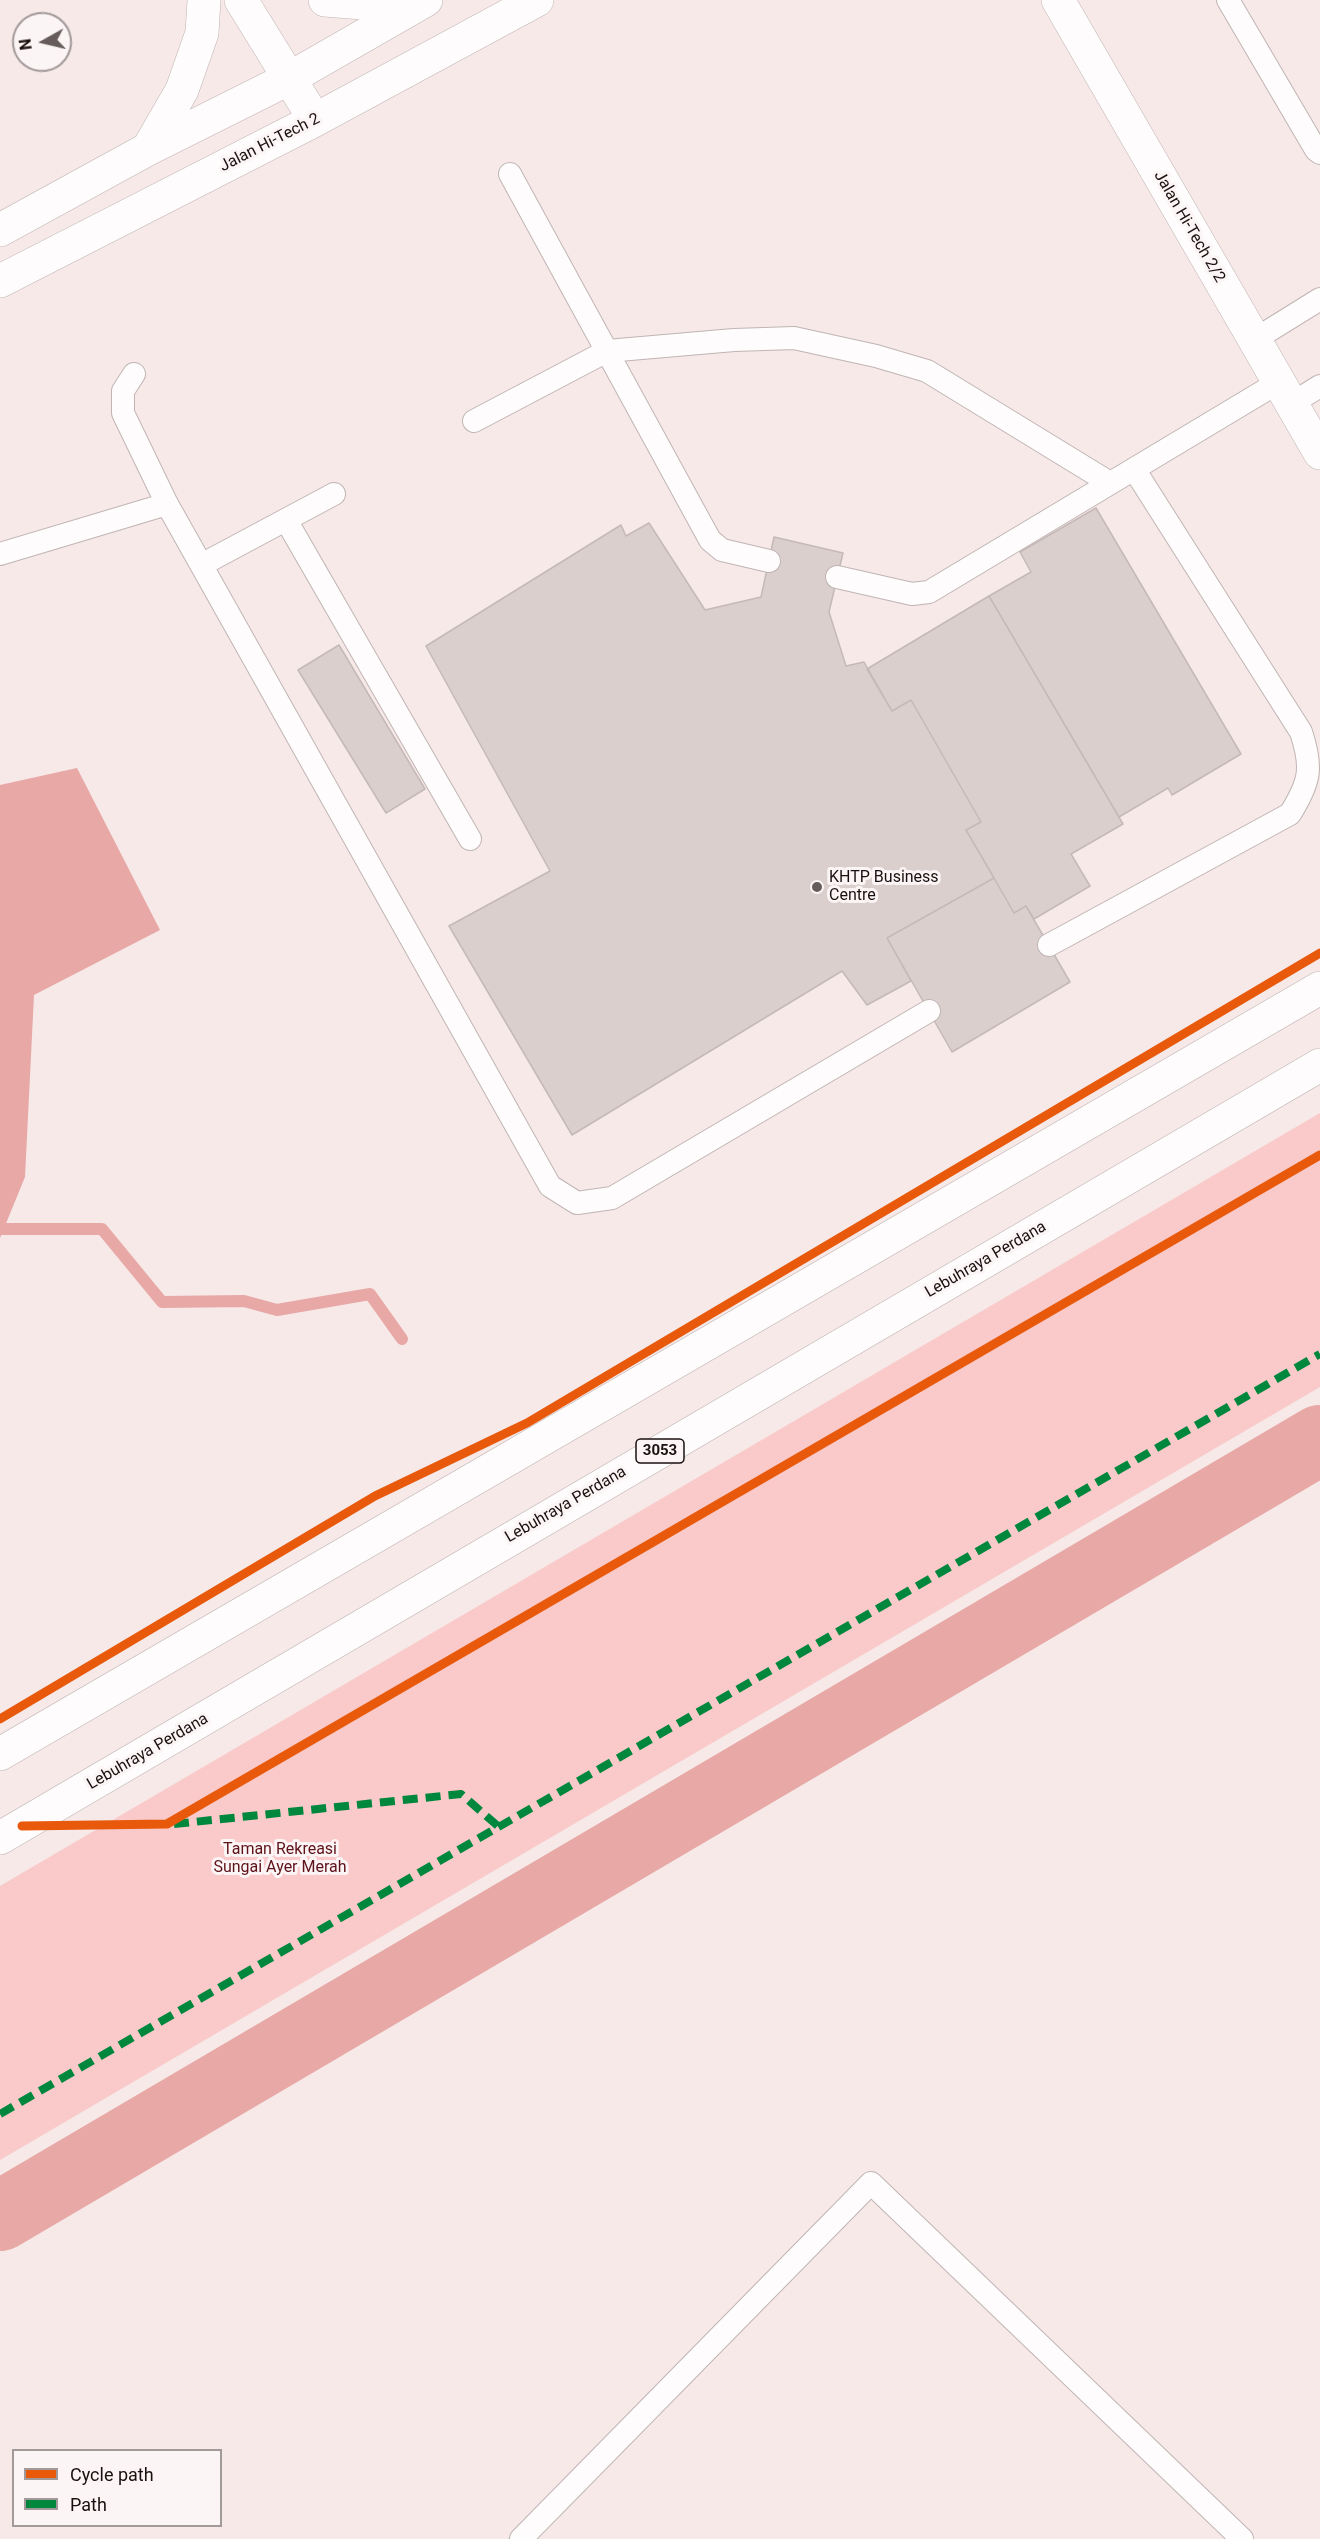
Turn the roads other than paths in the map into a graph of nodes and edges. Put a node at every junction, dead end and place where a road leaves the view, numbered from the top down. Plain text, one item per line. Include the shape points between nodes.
1 (204, 0) edge
2 (241, 0) edge
3 (325, 0) edge
4 (537, 0) edge
5 (1058, 0) edge
6 (1228, 0) edge
7 (419, 3) edge
8 (290, 78) junction
9 (315, 120) junction
10 (148, 149) junction
11 (1320, 153) edge
12 (510, 174) dead end
13 (0, 230) edge
14 (0, 281) edge
15 (1320, 299) edge
16 (1254, 340) junction
17 (607, 351) junction
18 (134, 374) dead end
19 (1320, 386) edge
20 (1285, 393) junction
21 (474, 421) dead end
22 (1320, 453) edge
23 (1134, 469) junction
24 (1110, 483) junction
25 (334, 494) dead end
26 (167, 504) junction
27 (286, 520) junction
28 (0, 554) edge
29 (769, 561) dead end
30 (203, 564) junction
31 (837, 577) dead end
32 (470, 839) dead end
33 (1049, 945) dead end
34 (1320, 988) edge
35 (929, 1011) dead end
36 (1320, 1065) edge
37 (0, 1754) edge
38 (0, 1838) edge
39 (521, 2539) edge
40 (1242, 2539) edge

1 - 10 main road via 202,33 182,90
2 - 8 main road
3 - 7 main road
4 - 9 main road, Jalan Hi-Tech 2
5 - 16 main road, Jalan Hi-Tech 2/2
6 - 11 lane
7 - 8 main road
8 - 9 main road
8 - 10 main road
9 - 14 main road, Jalan Hi-Tech 2
10 - 13 main road
12 - 17 lane
15 - 16 lane
16 - 20 main road, Jalan Hi-Tech 2/2
17 - 21 lane
17 - 24 lane via 734,339 794,338 876,356 927,371
17 - 29 lane via 710,540 722,550
18 - 26 lane via 123,391 123,413
19 - 20 lane
20 - 22 main road, Jalan Hi-Tech 2/2
20 - 23 lane
23 - 24 lane
23 - 33 lane via 1301,732 1309,757 1305,790 1290,814
24 - 31 lane via 929,592 912,594
25 - 27 lane
26 - 28 lane
26 - 30 lane
27 - 30 lane
27 - 32 lane
30 - 35 lane via 550,1186 578,1203 612,1198
34 - 37 main road
36 - 38 main road, Lebuhraya Perdana / 3053
39 - 40 lane via 871,2183

